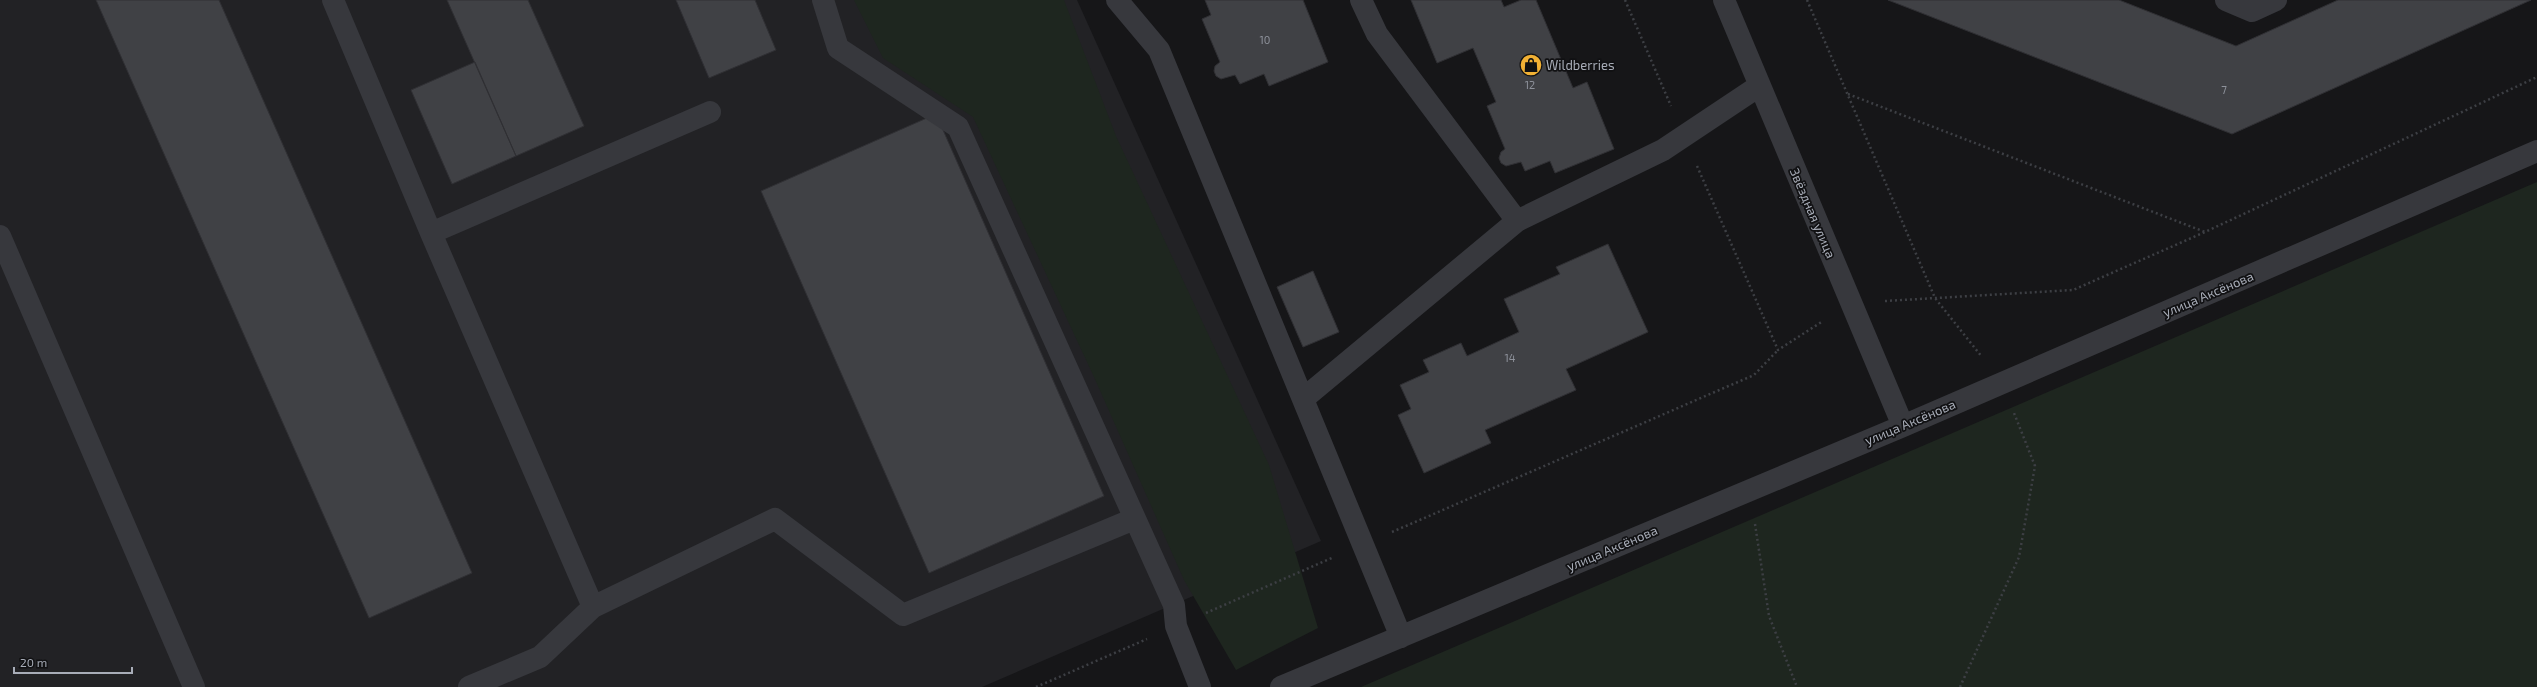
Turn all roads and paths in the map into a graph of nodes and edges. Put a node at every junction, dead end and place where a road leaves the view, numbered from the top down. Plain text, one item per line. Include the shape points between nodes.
1 (334, 0) edge
2 (823, 0) edge
3 (1117, 0) edge
4 (1361, 0) edge
5 (1625, 0) edge
6 (1724, 0) edge
7 (1807, 0) edge
8 (2226, 0) edge
9 (2276, 0) edge
10 (2537, 77) edge
11 (1760, 86) junction
12 (1847, 94) junction
13 (710, 112) dead end
14 (1684, 136) junction
15 (2537, 151) edge
16 (1517, 221) junction
17 (2205, 232) junction
18 (431, 233) junction
19 (0, 236) edge
20 (6, 264) edge
21 (1935, 298) junction
22 (1850, 303) junction
23 (1778, 350) junction
24 (2003, 382) junction
25 (1303, 399) junction
26 (1903, 426) junction
27 (1749, 490) junction
28 (1134, 519) junction
29 (1363, 545) junction
30 (593, 607) junction
31 (1176, 626) junction
32 (1400, 637) junction
33 (194, 687) edge
34 (468, 687) edge
35 (1036, 687) edge
36 (1200, 687) edge
37 (1281, 687) edge
38 (1796, 687) edge
39 (1960, 687) edge

1 - 18 street
2 - 28 street via 838,48 958,127
3 - 25 street via 1159,50
4 - 16 street via 1377,34
5 - 14 path
6 - 11 street, Звёздная улица
7 - 12 path
8 - 9 street via 2252,11
10 - 17 path
11 - 14 street
11 - 22 street, Звёздная улица
12 - 17 path
12 - 21 path
13 - 18 street
14 - 16 street via 1663,150
14 - 23 path
15 - 24 street, улица Аксёнова
16 - 25 street
17 - 21 path via 2073,290
18 - 30 street
19 - 20 street
20 - 33 street
21 - 22 path
21 - 24 path
22 - 23 path
22 - 26 street, Звёздная улица
23 - 29 path via 1754,375
24 - 26 street, улица Аксёнова
24 - 39 path via 2035,466 2019,557
25 - 29 street
26 - 27 street, улица Аксёнова
27 - 32 street, улица Аксёнова
27 - 38 path via 1769,616
28 - 30 street via 903,615 775,519
28 - 31 street via 1174,605
29 - 31 path
29 - 32 street
30 - 34 street via 540,657
31 - 35 path
31 - 36 street
32 - 37 street, улица Аксёнова

